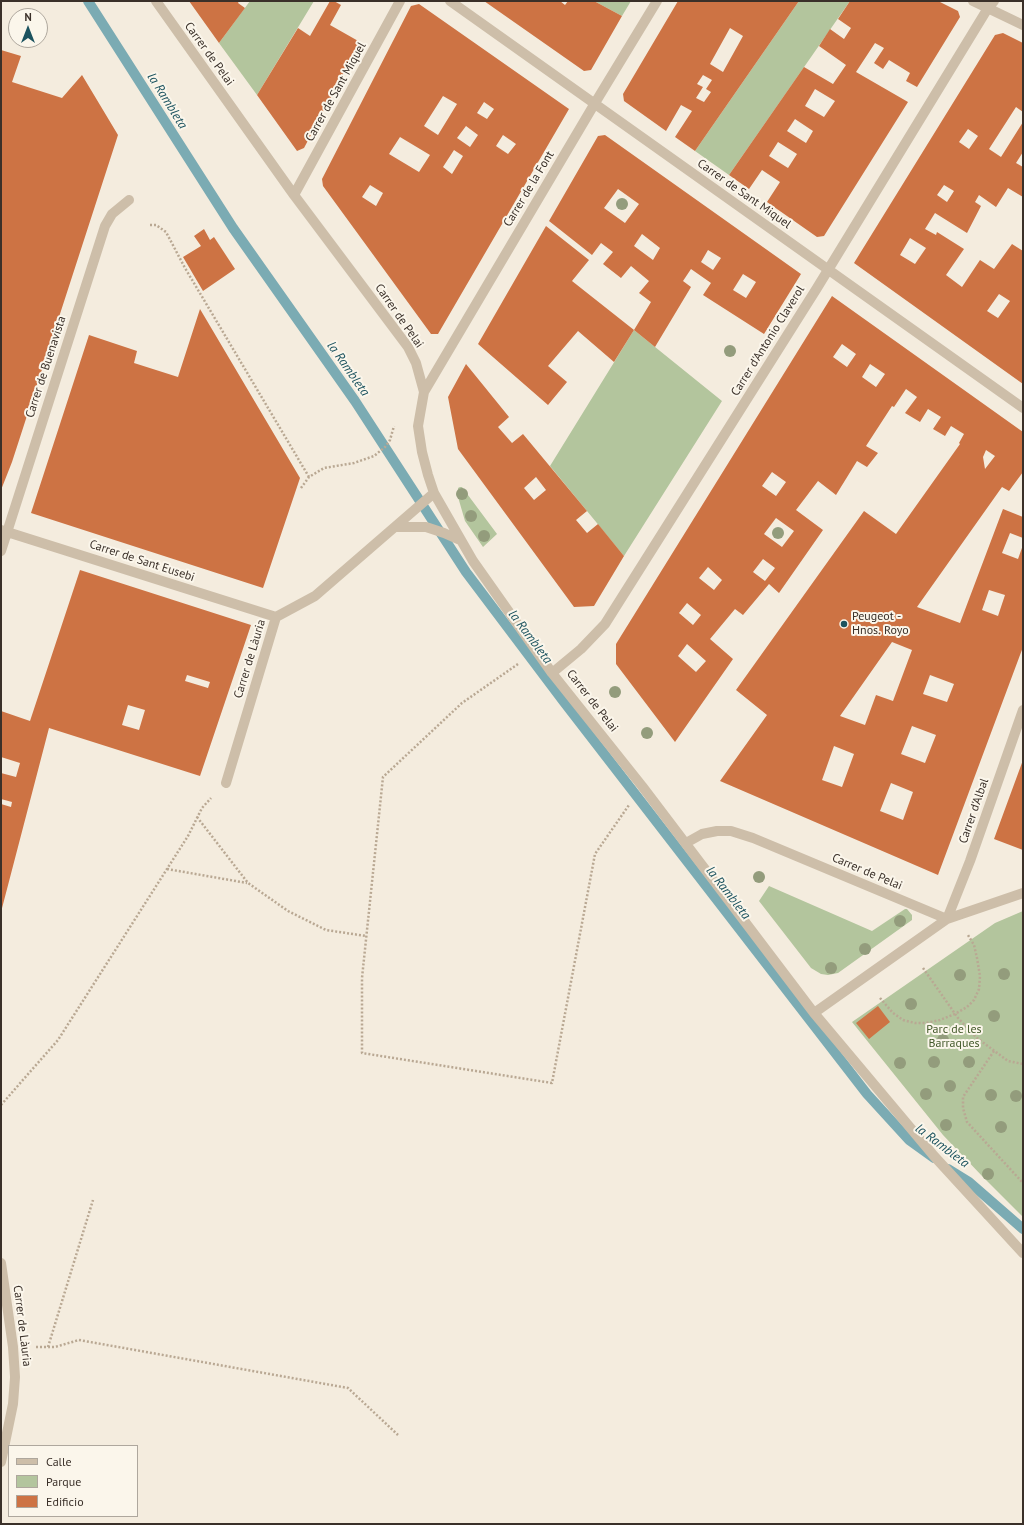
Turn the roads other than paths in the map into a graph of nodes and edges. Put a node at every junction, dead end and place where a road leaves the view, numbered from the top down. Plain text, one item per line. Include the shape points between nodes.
1 (156, 1) edge
2 (400, 1) edge
3 (450, 1) edge
4 (657, 1) edge
5 (973, 1) edge
6 (991, 5) edge
7 (1023, 25) edge
8 (595, 103) junction
9 (294, 195) junction
10 (130, 200) dead end
11 (829, 269) junction
12 (424, 392) junction
13 (1023, 408) edge
14 (434, 492) junction
15 (395, 527) junction
16 (4, 531) edge
17 (460, 540) junction
18 (1, 551) edge
19 (276, 617) junction
20 (552, 672) junction
21 (1023, 710) edge
22 (226, 783) dead end
23 (686, 843) junction
24 (1023, 893) edge
25 (947, 919) junction
26 (814, 1012) junction
27 (1023, 1253) edge
28 (1, 1263) edge
29 (1, 1462) edge

1 - 9 street, Carrer de Pelai
2 - 9 street, Carrer de Sant Miquel
3 - 8 street, Carrer de Sant Miquel
4 - 8 street, Carrer de la Font
5 - 6 street
6 - 7 street
6 - 11 street, Carrer d'Antonio Claverol
8 - 11 street, Carrer de Sant Miquel
8 - 12 street, Carrer de la Font
9 - 12 street, Carrer de Pelai via 408,347 416,363
10 - 16 street, Carrer de Buenavista via 112,214 105,226
11 - 13 street, Carrer de Sant Miquel
11 - 20 street, Carrer d'Antonio Claverol via 605,624 581,649
12 - 14 street, Carrer de Pelai via 418,426 422,452
14 - 15 street, Carrer de Làuria
14 - 17 street, Carrer de Pelai
15 - 17 street via 426,527
15 - 19 street, Carrer de Làuria via 315,596
16 - 18 street, Carrer de Buenavista
16 - 19 street, Carrer de Sant Eusebi
17 - 20 street, Carrer de Pelai
19 - 22 street, Carrer de Làuria
20 - 23 street, Carrer de Pelai
21 - 25 street, Carrer d'Albal
23 - 25 street, Carrer de Pelai via 702,834 731,831
23 - 26 street, Carrer de Pelai
24 - 25 street
25 - 26 street
26 - 27 street, Carrer de Pelai via 934,1156
28 - 29 street, Carrer de Làuria via 15,1377 13,1404

